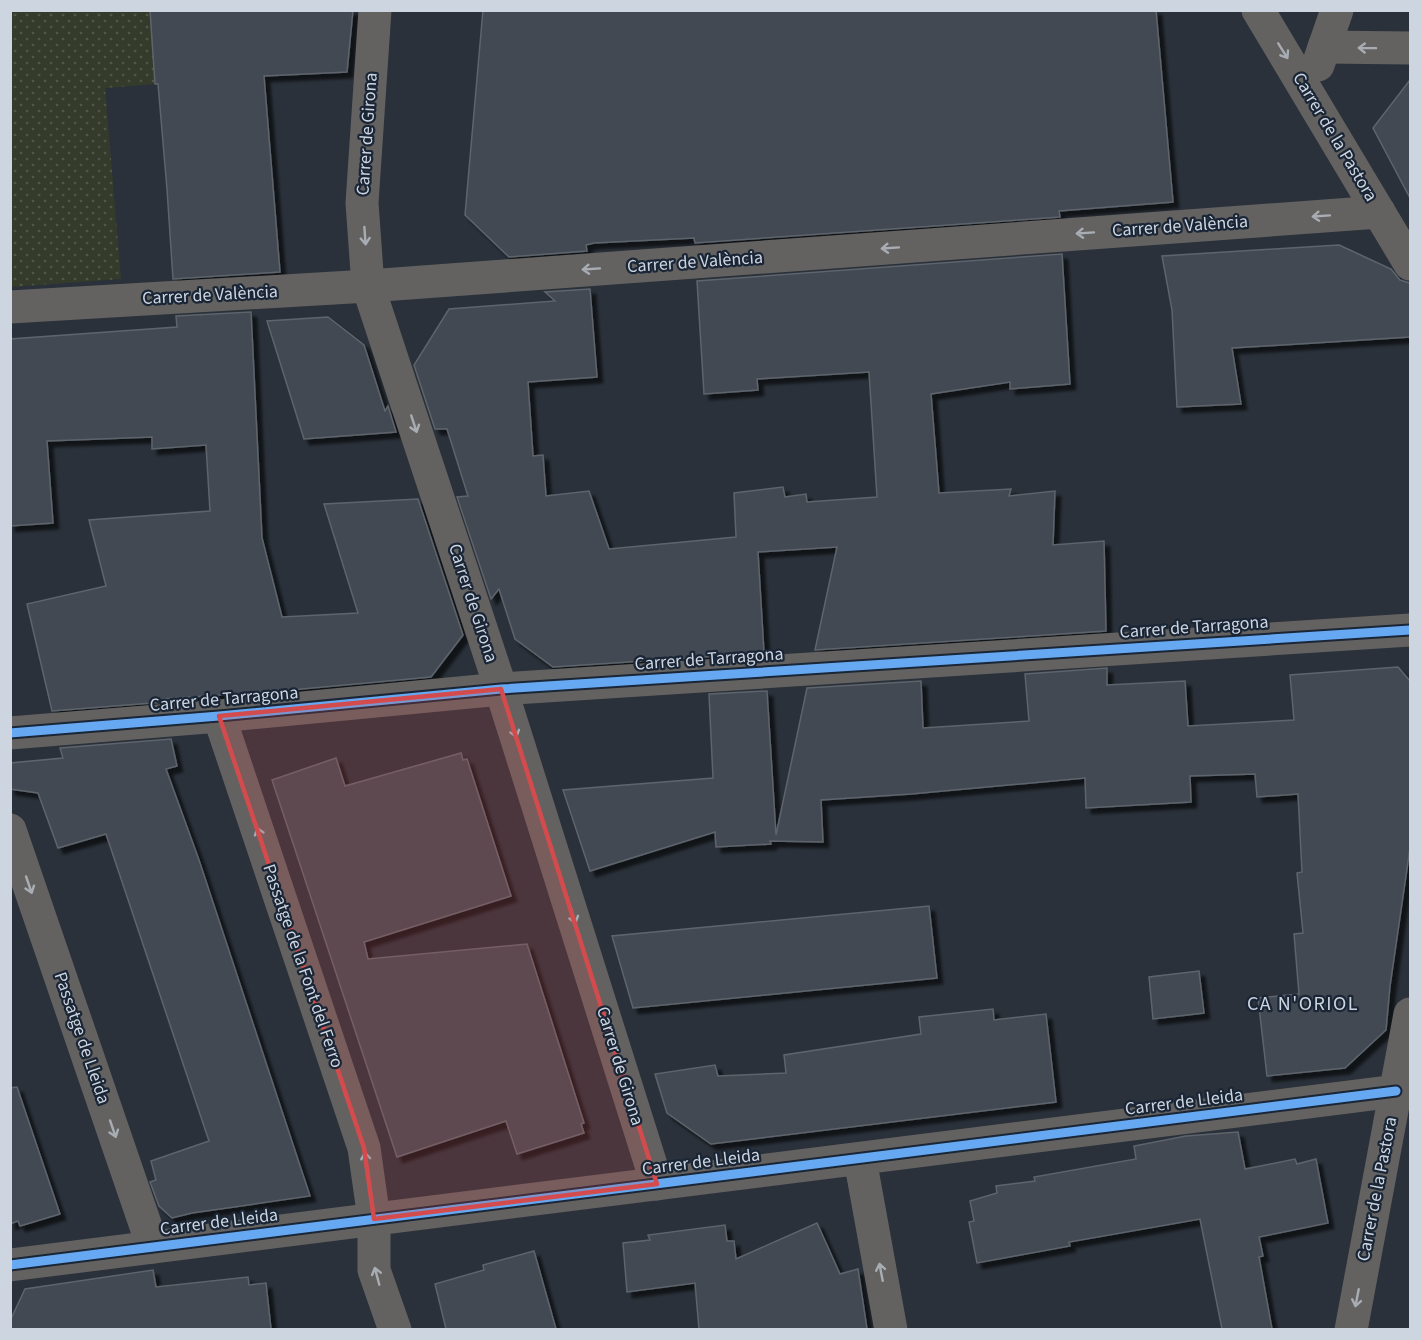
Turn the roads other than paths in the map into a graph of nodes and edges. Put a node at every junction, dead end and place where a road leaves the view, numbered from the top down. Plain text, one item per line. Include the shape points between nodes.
1 (375, 10) edge
2 (1258, 10) edge
3 (1337, 10) edge
4 (1324, 47) junction
5 (1410, 48) edge
6 (1308, 92) junction
7 (1379, 212) junction
8 (1410, 264) edge
9 (368, 286) junction
10 (10, 307) edge
11 (1410, 630) edge
12 (501, 689) junction
13 (219, 716) junction
14 (10, 733) edge
15 (10, 830) edge
16 (1410, 1014) edge
17 (1396, 1091) junction
18 (1400, 1136) edge
19 (860, 1159) junction
20 (657, 1184) junction
21 (374, 1219) junction
22 (153, 1247) junction
23 (10, 1265) edge
24 (395, 1329) edge
25 (891, 1329) edge
26 (1351, 1329) edge

1 -> 9 street, Carrer de Girona via 362,203
2 -> 6 street, Carrer de la Pastora
3 - 4 street
5 -> 4 street
4 - 6 street
6 - 7 street, Carrer de la Pastora
7 - 8 street, Carrer de la Pastora
7 -> 9 street, Carrer de València
9 - 10 street, Carrer de València
9 -> 12 street, Carrer de Girona
11 - 12 street, Carrer de Tarragona
12 - 13 street, Carrer de Tarragona
12 -> 20 street, Carrer de Girona
13 - 14 street, Carrer de Tarragona
21 -> 13 street, Passatge de la Font del Ferro via 364,1148
15 -> 22 street, Passatge de Lleida
16 - 17 street, Carrer de la Pastora
17 - 18 street, Carrer de la Pastora
17 - 19 street, Carrer de Lleida
18 -> 26 street, Carrer de la Pastora
19 - 20 street, Carrer de Lleida
25 -> 19 street
20 - 21 street, Carrer de Lleida
21 - 22 street, Carrer de Lleida
24 -> 21 street, Passatge de la Font del Ferro via 374,1270
22 - 23 street, Carrer de Lleida

